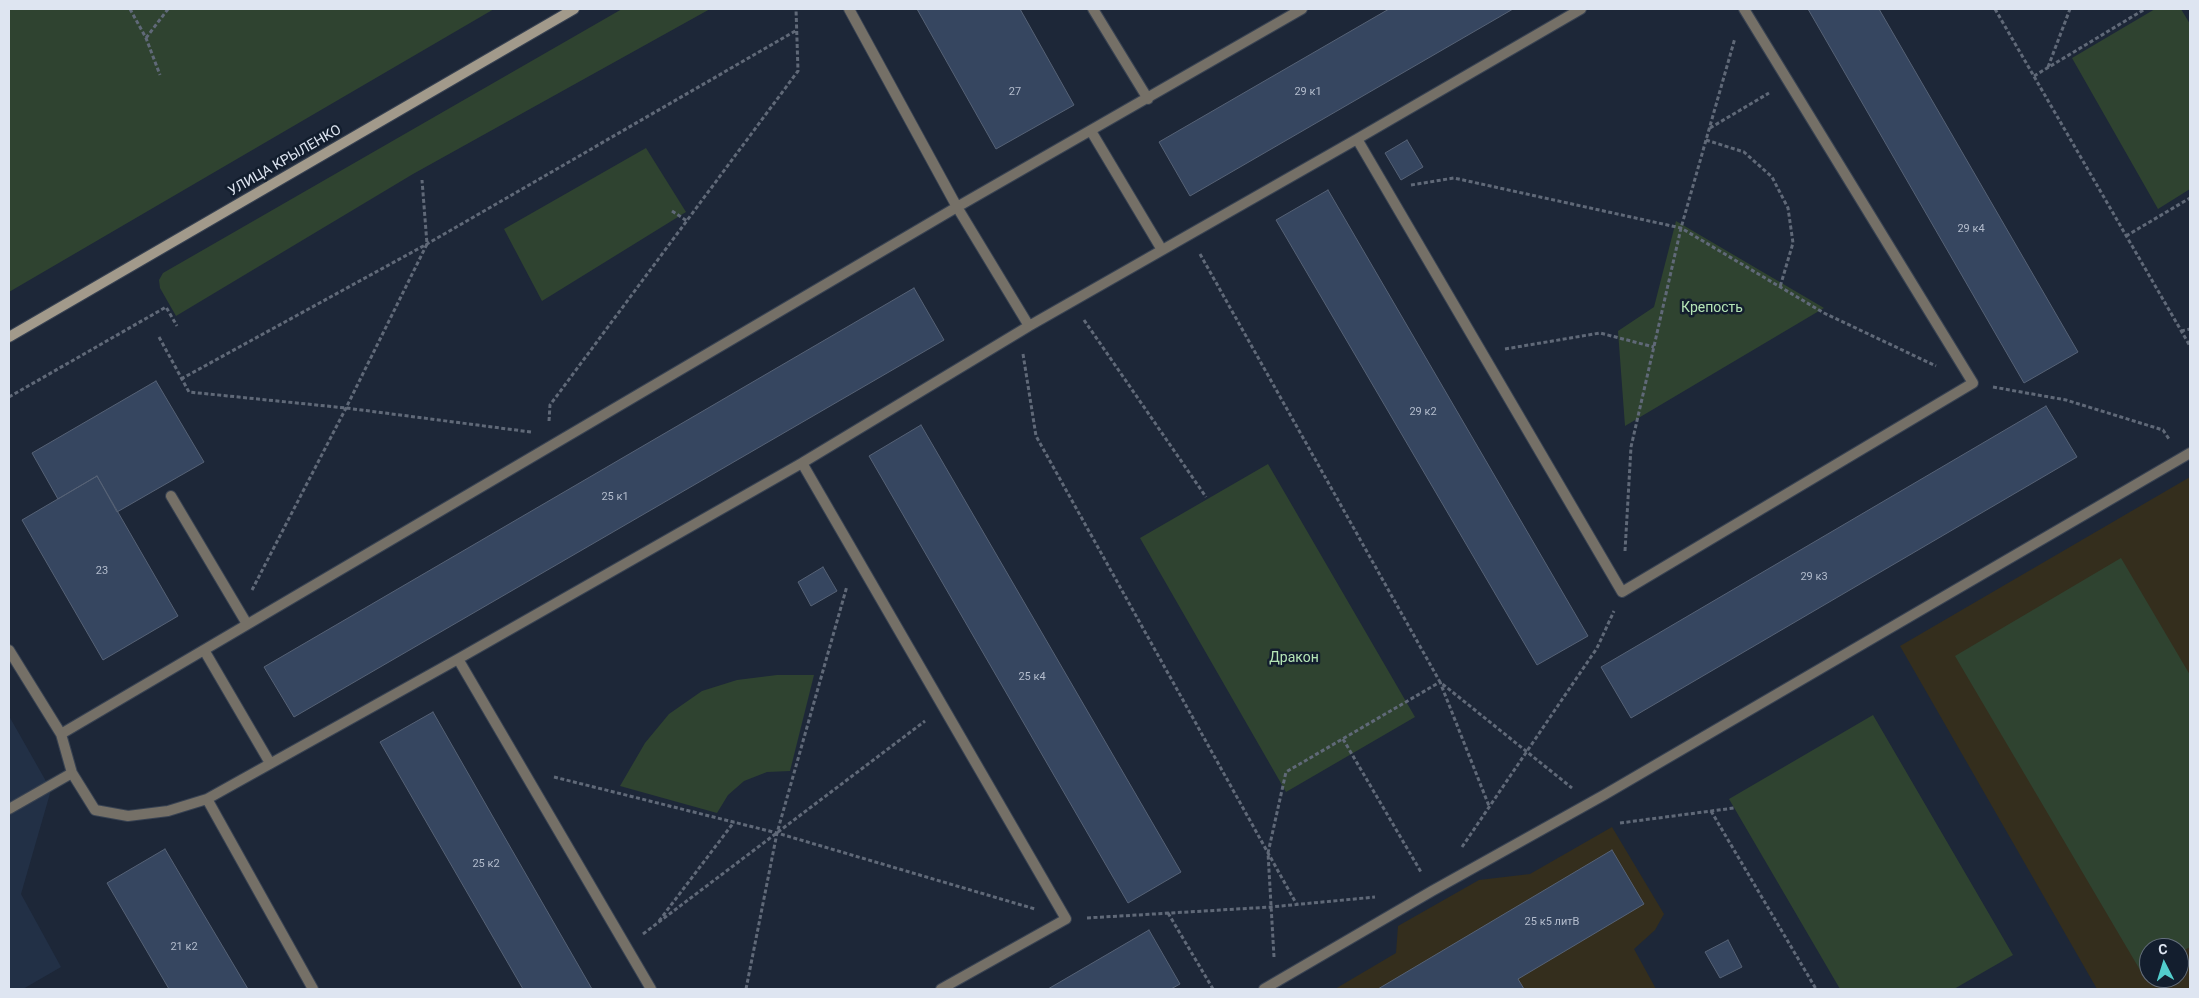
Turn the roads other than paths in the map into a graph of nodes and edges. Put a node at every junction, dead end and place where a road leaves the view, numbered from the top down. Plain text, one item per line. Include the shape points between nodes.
1 (574, 9) edge
2 (849, 9) edge
3 (1093, 9) edge
4 (1302, 9) edge
5 (1581, 9) edge
6 (1744, 9) edge
7 (1148, 99) junction
8 (1092, 131) junction
9 (1357, 139) junction
10 (958, 207) junction
11 (1162, 250) junction
12 (1024, 328) junction
13 (9, 337) edge
14 (2186, 456) edge
15 (802, 463) junction
16 (170, 496) dead end
17 (247, 624) junction
18 (9, 650) edge
19 (204, 650) junction
20 (458, 660) junction
21 (61, 734) junction
22 (270, 763) junction
23 (72, 773) junction
24 (207, 799) junction
25 (9, 809) edge
26 (313, 989) edge
27 (650, 989) edge
28 (941, 989) edge
29 (1264, 989) edge

1 - 13 street, УЛИЦА КРЫЛЕНКО
2 - 10 lane
3 - 7 lane
4 - 7 lane
5 - 9 lane
6 - 9 lane via 1973,383 1622,592
7 - 8 lane
8 - 10 lane
8 - 11 lane
9 - 11 lane
10 - 12 lane
10 - 17 lane
11 - 12 lane
12 - 15 lane
14 - 29 lane
15 - 20 lane
15 - 28 lane via 1066,919
16 - 17 lane
17 - 19 lane
18 - 21 lane
19 - 21 lane
19 - 22 lane
20 - 22 lane
20 - 27 lane
21 - 23 lane
22 - 24 lane
23 - 24 lane via 95,810 128,816 168,811
23 - 25 lane
24 - 26 lane

